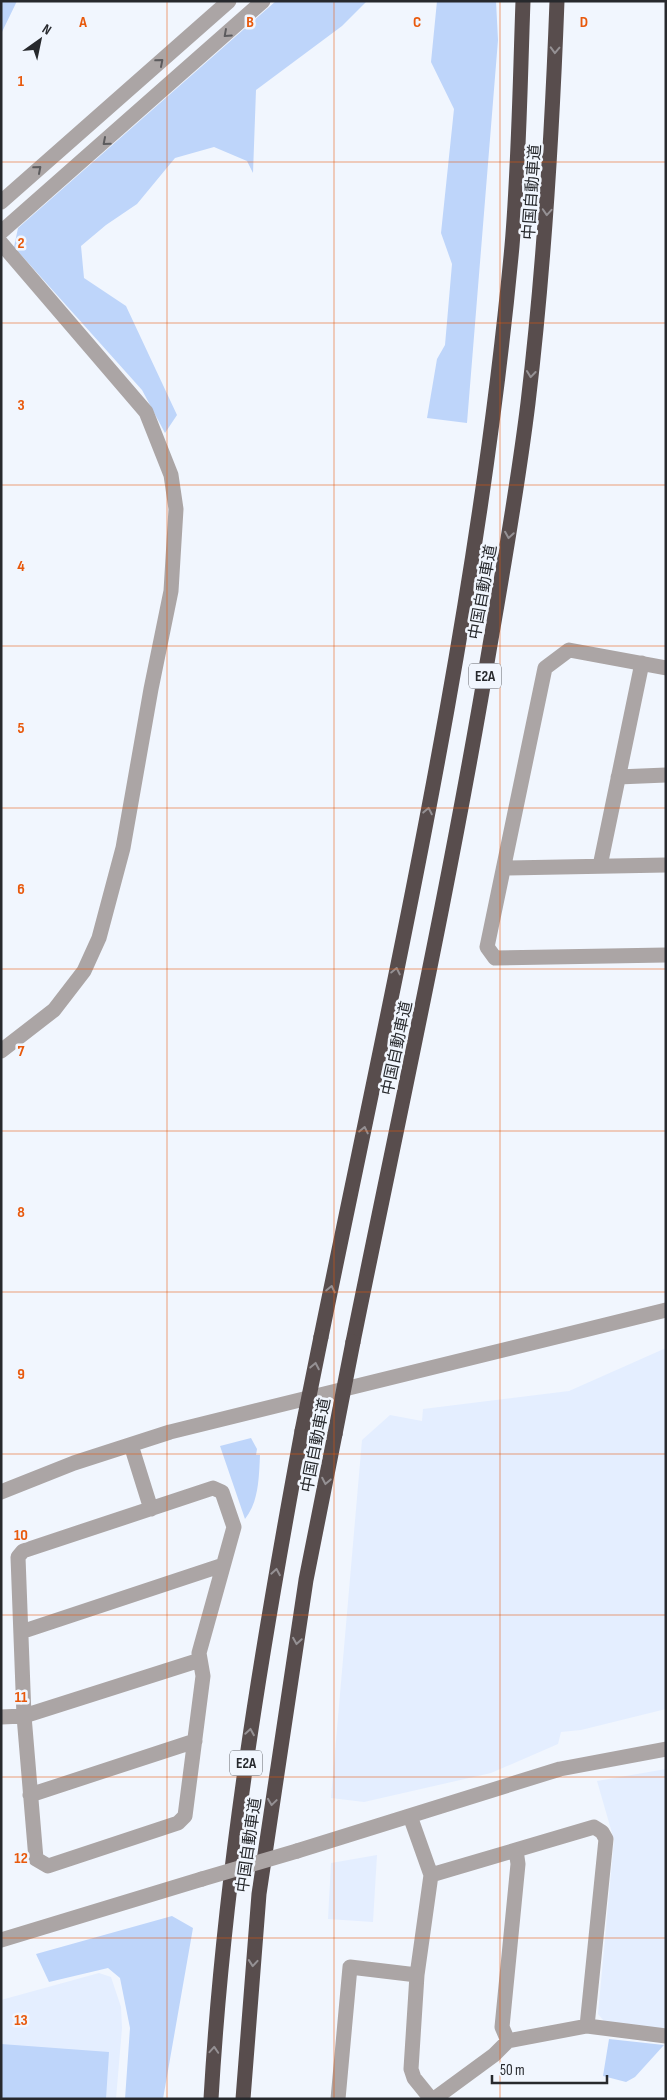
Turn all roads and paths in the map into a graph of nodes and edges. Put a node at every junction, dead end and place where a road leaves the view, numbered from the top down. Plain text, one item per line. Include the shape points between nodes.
1 (229, 1) edge
2 (263, 1) edge
3 (523, 1) edge
4 (557, 1) edge
5 (1, 202) edge
6 (1, 232) edge
7 (1, 244) edge
8 (642, 664) junction
9 (666, 668) edge
10 (666, 775) edge
11 (618, 777) junction
12 (666, 865) edge
13 (600, 866) junction
14 (504, 868) junction
15 (666, 955) edge
16 (1, 1051) edge
17 (666, 1310) edge
18 (131, 1445) junction
19 (1, 1492) edge
20 (151, 1508) junction
21 (223, 1566) junction
22 (21, 1632) junction
23 (200, 1660) junction
24 (24, 1716) junction
25 (1, 1717) edge
26 (195, 1741) junction
27 (666, 1749) edge
28 (30, 1796) junction
29 (410, 1816) junction
30 (516, 1850) junction
31 (431, 1875) junction
32 (2, 1935) edge
33 (418, 1975) junction
34 (588, 2026) junction
35 (666, 2036) edge
36 (508, 2040) junction
37 (211, 2099) edge
38 (243, 2099) edge
39 (338, 2099) edge
40 (432, 2099) edge

5 -> 1 street
2 -> 6 street
37 -> 3 highway, 中国自動車道 / E2A, bridge via 227,1901 275,1576 415,878 477,531 512,243
4 -> 38 highway, 中国自動車道 / E2A, bridge via 544,254 528,405 508,540 448,882 306,1580 259,1894
7 - 16 street via 146,412 171,475 176,508 171,591 123,848 99,938 84,971 54,1010
8 - 9 street
8 - 11 street
8 - 14 street via 569,650 545,668
10 - 11 street
11 - 13 street
12 - 13 street
13 - 14 street
14 - 15 street via 487,946 495,958
17 - 18 street via 170,1432
18 - 19 street
18 - 20 street
20 - 21 street via 213,1488 222,1492 234,1527
20 - 22 street via 23,1551 18,1557
21 - 22 street
21 - 23 street via 199,1653
22 - 24 street
23 - 24 street
23 - 26 street via 203,1676
24 - 25 street
24 - 28 street
26 - 28 street
26 - 28 street via 184,1816 178,1823 48,1866 36,1859
27 - 29 street via 560,1769
29 - 31 street
29 - 32 street, bridge via 297,1852
30 - 31 street
30 - 34 street via 594,1827 606,1839
30 - 36 street via 518,1864 502,2027
31 - 33 street
33 - 39 street via 350,1967
33 - 40 street via 411,2069 414,2078
34 - 35 street
34 - 36 street
36 - 40 street via 494,2056

